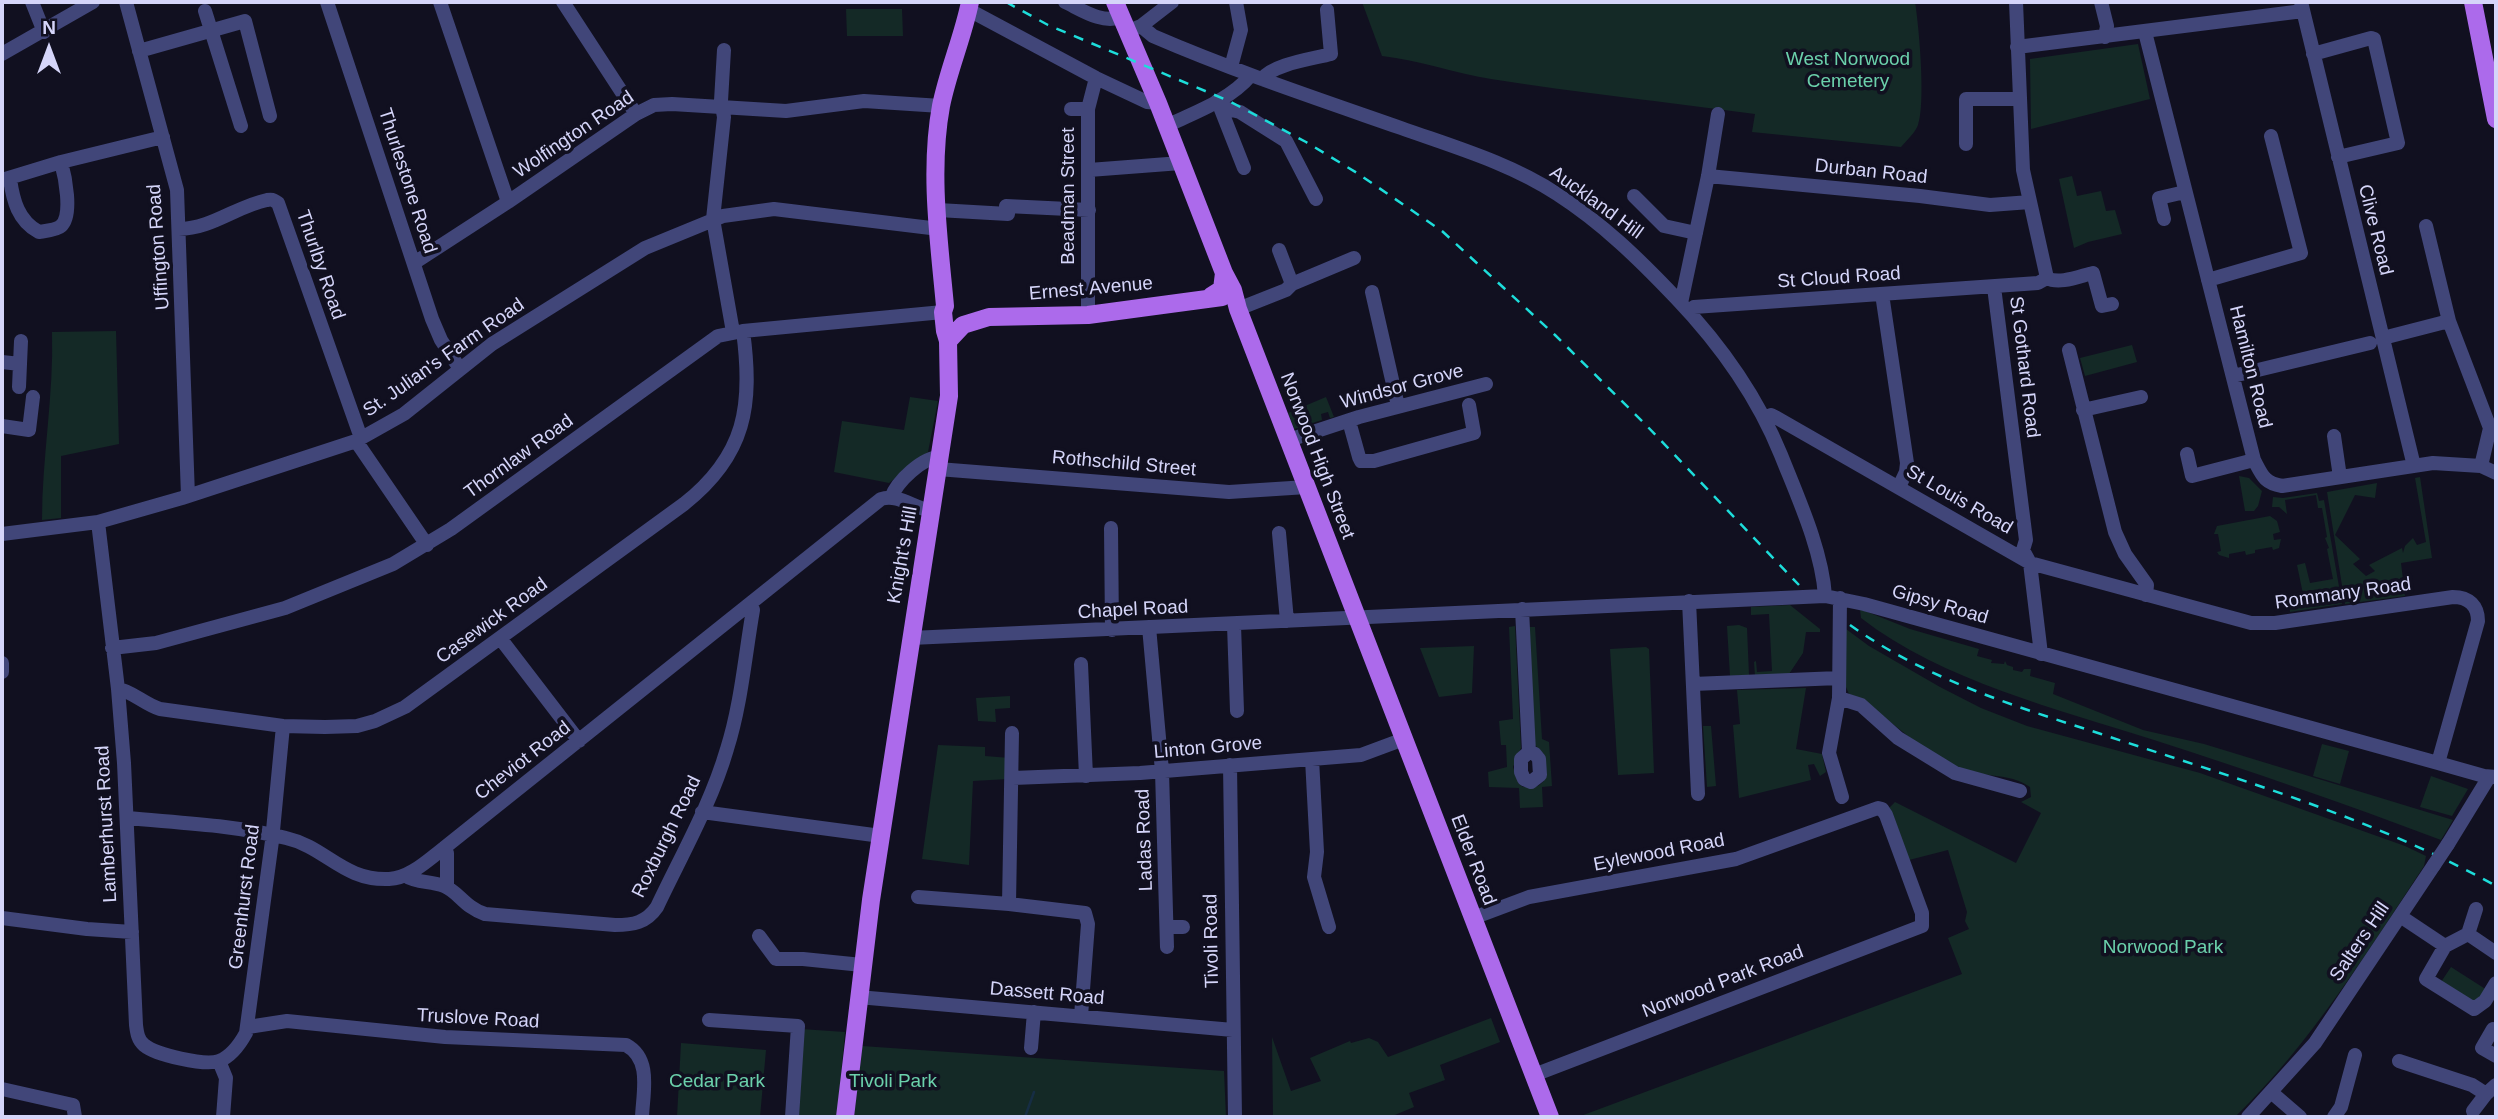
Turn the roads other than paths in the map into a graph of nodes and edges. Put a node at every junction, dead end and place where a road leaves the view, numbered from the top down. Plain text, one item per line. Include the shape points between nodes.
1 (32, 2) edge
2 (93, 2) edge
3 (126, 2) edge
4 (327, 2) edge
5 (439, 2) edge
6 (563, 2) edge
7 (1065, 2) edge
8 (1172, 2) edge
9 (1236, 2) edge
10 (2016, 2) edge
11 (2101, 2) edge
12 (2473, 2) edge
13 (970, 6) edge
14 (2302, 6) edge
15 (1327, 10) dead end
16 (205, 11) dead end
17 (1126, 19) edge
18 (44, 32) junction
19 (211, 32) junction
20 (2145, 32) junction
21 (2105, 37) junction
22 (2017, 47) junction
23 (724, 50) dead end
24 (139, 51) junction
25 (2, 54) edge
26 (2314, 54) junction
27 (1230, 67) junction
28 (1256, 77) junction
29 (1096, 78) junction
30 (2020, 99) junction
31 (1158, 103) junction
32 (1219, 104) junction
33 (942, 106) junction
34 (721, 108) junction
35 (1070, 109) dead end
36 (1088, 109) junction
37 (272, 114) dead end
38 (636, 114) junction
39 (1718, 114) dead end
40 (2496, 119) edge
41 (241, 126) dead end
42 (1167, 126) junction
43 (2270, 136) dead end
44 (163, 137) junction
45 (1966, 144) dead end
46 (2338, 157) junction
47 (61, 162) junction
48 (1181, 163) junction
49 (1244, 168) dead end
50 (1089, 170) junction
51 (1708, 176) junction
52 (6, 179) edge
53 (2185, 192) junction
54 (1634, 197) dead end
55 (1317, 199) dead end
56 (508, 202) junction
57 (2030, 202) junction
58 (938, 210) junction
59 (1089, 210) junction
60 (713, 219) junction
61 (2164, 219) dead end
62 (2426, 226) dead end
63 (179, 229) junction
64 (939, 229) junction
65 (1696, 233) junction
66 (1279, 250) dead end
67 (1354, 258) dead end
68 (414, 263) junction
69 (1224, 273) junction
70 (2047, 278) junction
71 (2208, 280) junction
72 (1292, 284) junction
73 (1994, 287) junction
74 (1372, 292) dead end
75 (1882, 295) junction
76 (1211, 296) junction
77 (2112, 304) dead end
78 (1684, 307) junction
79 (944, 309) junction
80 (1238, 309) junction
81 (1088, 315) junction
82 (973, 320) junction
83 (2449, 321) junction
84 (738, 332) junction
85 (21, 341) dead end
86 (948, 341) junction
87 (2376, 341) junction
88 (2069, 350) dead end
89 (2, 362) edge
90 (20, 364) junction
91 (460, 369) junction
92 (2233, 376) junction
93 (1486, 384) dead end
94 (19, 387) dead end
95 (33, 397) dead end
96 (2141, 397) dead end
97 (1469, 405) dead end
98 (1398, 406) junction
99 (2083, 410) junction
100 (1765, 418) junction
101 (1349, 421) junction
102 (2, 426) edge
103 (2334, 436) dead end
104 (358, 440) junction
105 (1289, 440) junction
106 (2187, 454) dead end
107 (2254, 460) junction
108 (939, 463) junction
109 (2414, 466) junction
110 (2481, 466) junction
111 (2496, 473) edge
112 (2340, 477) junction
113 (1307, 487) junction
114 (1899, 487) junction
115 (188, 496) junction
116 (891, 498) junction
117 (932, 511) junction
118 (98, 522) junction
119 (1111, 528) dead end
120 (1279, 533) dead end
121 (2, 534) edge
122 (427, 545) junction
123 (2030, 563) junction
124 (2146, 595) junction
125 (1832, 597) junction
126 (1689, 601) junction
127 (751, 604) junction
128 (1522, 609) junction
129 (1357, 618) junction
130 (1287, 621) junction
131 (1234, 625) junction
132 (1149, 627) junction
133 (1112, 630) junction
134 (500, 638) junction
135 (911, 638) junction
136 (112, 648) junction
137 (2041, 654) junction
138 (2, 663) edge
139 (1081, 664) dead end
140 (2, 672) edge
141 (1839, 678) junction
142 (1693, 684) junction
143 (118, 689) junction
144 (1839, 698) junction
145 (1237, 711) dead end
146 (283, 726) junction
147 (1012, 733) dead end
148 (1404, 739) junction
149 (579, 741) junction
150 (1529, 752) dead end
151 (1312, 760) junction
152 (2438, 763) junction
153 (1230, 765) junction
154 (1162, 771) junction
155 (1086, 776) junction
156 (2493, 777) edge
157 (1013, 778) junction
158 (2020, 791) dead end
159 (1698, 794) dead end
160 (1842, 797) dead end
161 (702, 812) junction
162 (127, 818) junction
163 (272, 835) junction
164 (881, 836) junction
165 (444, 848) junction
166 (406, 876) junction
167 (447, 887) junction
168 (918, 897) dead end
169 (1009, 904) junction
170 (2476, 909) dead end
171 (2400, 916) junction
172 (2, 918) edge
173 (1473, 918) junction
174 (1924, 924) joint
175 (1329, 927) dead end
176 (132, 932) junction
177 (2468, 934) junction
178 (760, 936) dead end
179 (2445, 946) junction
180 (1167, 947) dead end
181 (2496, 953) edge
182 (862, 965) junction
183 (2496, 983) edge
184 (858, 997) junction
185 (1034, 1012) junction
186 (1081, 1016) junction
187 (709, 1020) dead end
188 (248, 1027) junction
189 (2493, 1029) dead end
190 (1233, 1030) junction
191 (1031, 1048) dead end
192 (2355, 1055) dead end
193 (2496, 1056) edge
194 (219, 1060) junction
195 (2399, 1060) dead end
196 (1534, 1074) junction
197 (2, 1089) edge
198 (2491, 1089) edge
199 (2271, 1092) junction
200 (2473, 1111) dead end
201 (75, 1117) edge
202 (223, 1117) edge
203 (642, 1117) edge
204 (792, 1117) edge
205 (845, 1117) edge
206 (1235, 1117) edge
207 (1550, 1117) edge
208 (2248, 1117) edge
209 (2300, 1117) edge
210 (2334, 1117) edge

1 - 18 street
2 - 18 street
3 - 24 street, Uffington Road
4 - 68 street, Thurlestone Road
5 - 56 street
6 - 38 street
7 - 17 street via 1100,18
8 - 17 street
9 - 27 street via 1241,30
10 - 22 street, St Gothard Road
11 - 21 street
12 - 40 main road
13 - 29 street
13 - 33 main road, Knight's Hill
14 - 20 street
14 - 26 street, Clive Road
15 - 28 street via 1331,54
16 - 19 street
17 - 27 street, Auckland Hill via 1153,36
17 - 31 main road, Norwood High Street
18 - 25 street
19 - 24 street
19 - 37 street via 243,15
19 - 41 street
20 - 21 street
20 - 53 street, Hamilton Road
21 - 22 street
22 - 30 street, St Gothard Road
23 - 34 street, Casewick Road
24 - 44 street, Uffington Road
26 - 46 street, Clive Road
26 - 46 street via 2374,40 2398,143
27 - 28 street, Auckland Hill
28 - 32 street
28 - 78 street, Auckland Hill via 1461,149 1555,192 1628,247
29 - 31 street
29 - 36 street, Beadman Street
30 - 45 street via 1966,99
30 - 57 street, St Gothard Road via 2023,170
31 - 42 main road, Norwood High Street
32 - 42 street
32 - 49 street
32 - 55 street via 1286,141
33 - 34 street, Wolfington Road via 880,100 788,111
33 - 58 main road, Knight's Hill via 936,151
34 - 38 street, Wolfington Road via 659,104
34 - 60 street, Casewick Road via 724,117
35 - 36 street
36 - 50 street, Beadman Street
38 - 56 street, Wolfington Road
39 - 51 street
42 - 48 main road, Norwood High Street
43 - 71 street via 2301,253
44 - 47 street
44 - 63 street, Uffington Road via 177,190
46 - 87 street, Clive Road
47 - 52 street
47 - 52 street via 68,191 60,227 33,229 14,205
48 - 50 street
48 - 69 main road, Norwood High Street
50 - 59 street, Beadman Street
51 - 57 street, Durban Road via 1990,205
51 - 65 street
53 - 61 street via 2159,198
53 - 71 street, Hamilton Road
54 - 65 street via 1664,226
56 - 68 street, Wolfington Road
57 - 70 street, St Gothard Road
58 - 59 street via 1008,214 1006,206
58 - 64 main road, Knight's Hill
59 - 81 street, Beadman Street
60 - 64 street, St. Julian's Farm Road via 774,209
60 - 84 street, Casewick Road
60 - 91 street, St. Julian's Farm Road via 645,248
62 - 83 street
63 - 104 street, Thurlby Road via 267,200 278,203
63 - 115 street, Uffington Road
64 - 79 main road, Knight's Hill
65 - 78 street
66 - 72 street
67 - 72 street
68 - 91 street, Thurlestone Road via 437,332
69 - 76 main road via 1222,289
69 - 80 main road, Norwood High Street
70 - 73 street, St Gothard Road
70 - 77 street via 2058,281 2093,273 2102,306
71 - 92 street, Hamilton Road
72 - 80 street
73 - 75 street, St Cloud Road
73 - 123 street, St Gothard Road via 2024,518 2023,550
74 - 98 street
75 - 78 street, St Cloud Road
75 - 114 street via 1907,463
76 - 80 main road via 1228,298
76 - 81 main road, Ernest Avenue
78 - 100 street, Auckland Hill via 1718,345
79 - 82 main road
79 - 84 street, Thornlaw Road
79 - 86 main road, Knight's Hill
80 - 105 main road, Norwood High Street
81 - 82 main road, Ernest Avenue
82 - 86 main road
83 - 87 street
83 - 110 street via 2490,428
84 - 122 street, Thornlaw Road via 713,338
84 - 134 street, Casewick Road via 748,373 746,405 738,436 718,472 684,504
85 - 90 street
86 - 108 main road, Knight's Hill via 950,389
87 - 92 street
87 - 109 street, Clive Road
88 - 99 street
89 - 90 street
90 - 94 street
91 - 104 street, St. Julian's Farm Road via 404,414
92 - 107 street, Hamilton Road
93 - 98 street, Windsor Grove
95 - 102 street via 29,430
96 - 99 street
97 - 101 street via 1474,433 1374,461 1361,461
98 - 101 street, Windsor Grove
99 - 124 street via 2115,532 2147,584
100 - 114 street, St Louis Road via 1773,415
100 - 125 street, Auckland Hill
101 - 105 street, Windsor Grove
103 - 112 street
104 - 115 street, St. Julian's Farm Road
104 - 122 street, Thurlby Road
105 - 113 main road, Norwood High Street
106 - 107 street via 2192,476
107 - 112 street, Hamilton Road via 2270,484
108 - 113 street, Rothschild Street via 1229,492
108 - 116 street, Cheviot Road via 930,458 898,485
108 - 117 main road, Knight's Hill
109 - 110 street, Hamilton Road
109 - 112 street, Hamilton Road
110 - 111 street, Hamilton Road
113 - 129 main road, Norwood High Street
114 - 123 street, St Louis Road
115 - 118 street, St. Julian's Farm Road
116 - 117 street
116 - 127 street, Cheviot Road via 881,499
117 - 135 main road, Knight's Hill
118 - 121 street, St. Julian's Farm Road
118 - 136 street, Lamberhurst Road
119 - 133 street
120 - 130 street
122 - 136 street, Thornlaw Road via 375,572 285,608 156,643
123 - 124 street, St Louis Road
123 - 137 street, St Gothard Road
124 - 152 street, Rommany Road via 2260,624 2454,597 2467,600 2478,621
125 - 126 street, Gipsy Road
125 - 137 street, Gipsy Road
125 - 141 street, Auckland Hill
126 - 128 street, Gipsy Road
126 - 142 street
127 - 149 street, Cheviot Road
127 - 161 street, Roxburgh Road via 728,746
128 - 129 street, Gipsy Road
128 - 150 street
129 - 130 street, Chapel Road
129 - 148 main road, Elder Road
130 - 131 street, Chapel Road
131 - 132 street, Chapel Road
131 - 145 street
132 - 133 street, Chapel Road
132 - 154 street, Ladas Road
133 - 135 street, Chapel Road
134 - 146 street, Casewick Road via 386,717 351,726
134 - 149 street
135 - 164 main road, Knight's Hill
136 - 143 street, Lamberhurst Road
137 - 152 street, Gipsy Road
138 - 140 street
139 - 155 street
141 - 142 street
141 - 144 street, Auckland Hill
142 - 159 street
143 - 146 street, Casewick Road via 160,709
143 - 162 street, Lamberhurst Road
144 - 158 street via 1861,705 1898,738 1955,773
144 - 160 street, Auckland Hill via 1829,753
146 - 163 street, Greenhurst Road
147 - 157 street
148 - 151 street, Linton Grove via 1361,755
148 - 173 main road, Elder Road
149 - 165 street, Cheviot Road
151 - 153 street, Linton Grove
151 - 175 street via 1317,852 1307,876
152 - 156 street, Gipsy Road
153 - 154 street, Linton Grove
153 - 190 street, Tivoli Road
154 - 155 street, Linton Grove
154 - 180 street, Ladas Road via 1175,927
155 - 157 street, Linton Grove
156 - 171 street, Salters Hill, bridge
157 - 169 street
161 - 164 street
161 - 167 street, Roxburgh Road via 657,907 647,918 630,925 485,915 469,908
162 - 163 street
162 - 176 street, Lamberhurst Road
163 - 166 street via 304,844 353,873 383,879
163 - 188 street, Greenhurst Road
164 - 182 main road, Knight's Hill
165 - 166 street, Cheviot Road
165 - 167 street
166 - 167 street, Roxburgh Road
168 - 169 street
169 - 186 street via 1085,913
170 - 177 street
171 - 179 street
171 - 199 street, Salters Hill via 2315,1043
172 - 176 street
173 - 174 street, Eylewood Road via 1529,897 1736,859 1882,809
173 - 196 main road, Elder Road
174 - 196 street, Norwood Park Road
176 - 194 street, Lamberhurst Road via 136,1025 141,1042 153,1051 205,1062
177 - 179 street
177 - 181 street
178 - 182 street via 776,959
179 - 183 street via 2426,979 2474,1009
182 - 184 main road, Knight's Hill
184 - 185 street, Dassett Road
184 - 205 main road, Knight's Hill
185 - 186 street, Dassett Road
185 - 191 street
186 - 190 street, Dassett Road
187 - 204 street via 798,1026
188 - 194 street via 237,1047
188 - 203 street, Truslove Road via 287,1021 445,1037 626,1045 636,1050 644,1067
189 - 193 street via 2482,1048
190 - 206 street, Tivoli Road
192 - 210 street
194 - 202 street via 226,1078
195 - 198 street
196 - 207 main road, Elder Road
197 - 201 street via 74,1105
198 - 200 street
199 - 208 street, Salters Hill
199 - 209 street

